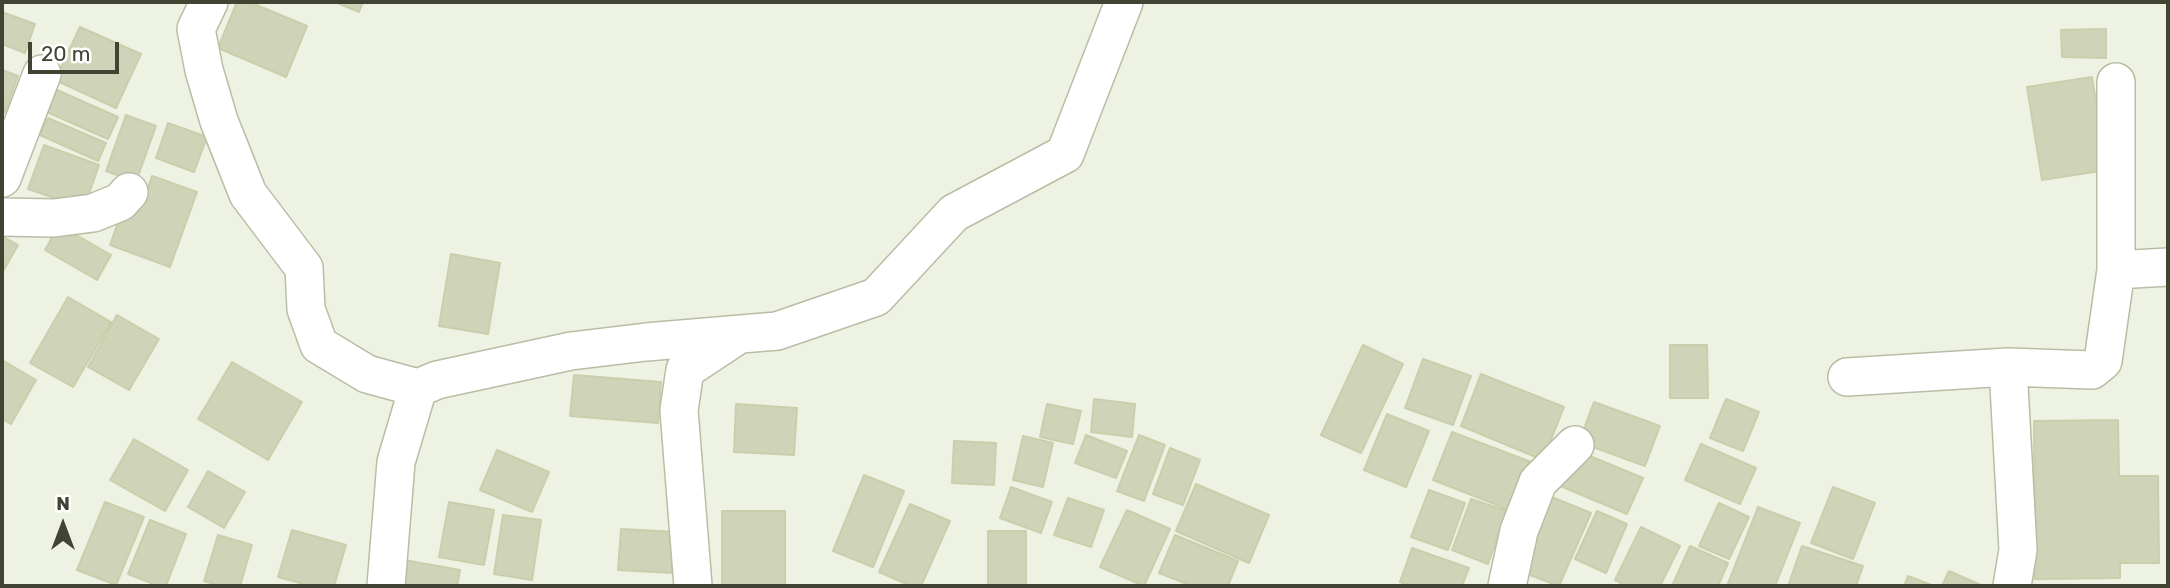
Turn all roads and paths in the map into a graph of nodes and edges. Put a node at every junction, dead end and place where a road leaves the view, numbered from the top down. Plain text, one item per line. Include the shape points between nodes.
1 (1124, 2) edge
2 (198, 11) edge
3 (42, 74) dead end
4 (2116, 82) dead end
5 (2, 177) edge
6 (129, 192) dead end
7 (2, 217) edge
8 (2168, 267) edge
9 (2116, 270) junction
10 (738, 334) junction
11 (2008, 367) junction
12 (1847, 377) dead end
13 (418, 388) junction
14 (1575, 445) dead end
15 (386, 586) edge
16 (693, 586) edge
17 (1507, 586) edge
18 (2012, 586) edge

1 - 10 street via 1066,154 954,213 876,297 777,331
2 - 13 street via 204,70 219,121 248,194 304,268 306,309 318,345 367,374
3 - 5 street
4 - 9 street
6 - 7 street via 120,202 93,213
8 - 9 street
9 - 11 street via 2098,366 2092,370
10 - 13 street via 571,351
10 - 16 street via 685,370 679,410
11 - 12 street
11 - 18 street via 2018,550
13 - 15 street via 396,461
14 - 17 street via 1538,482 1519,531

